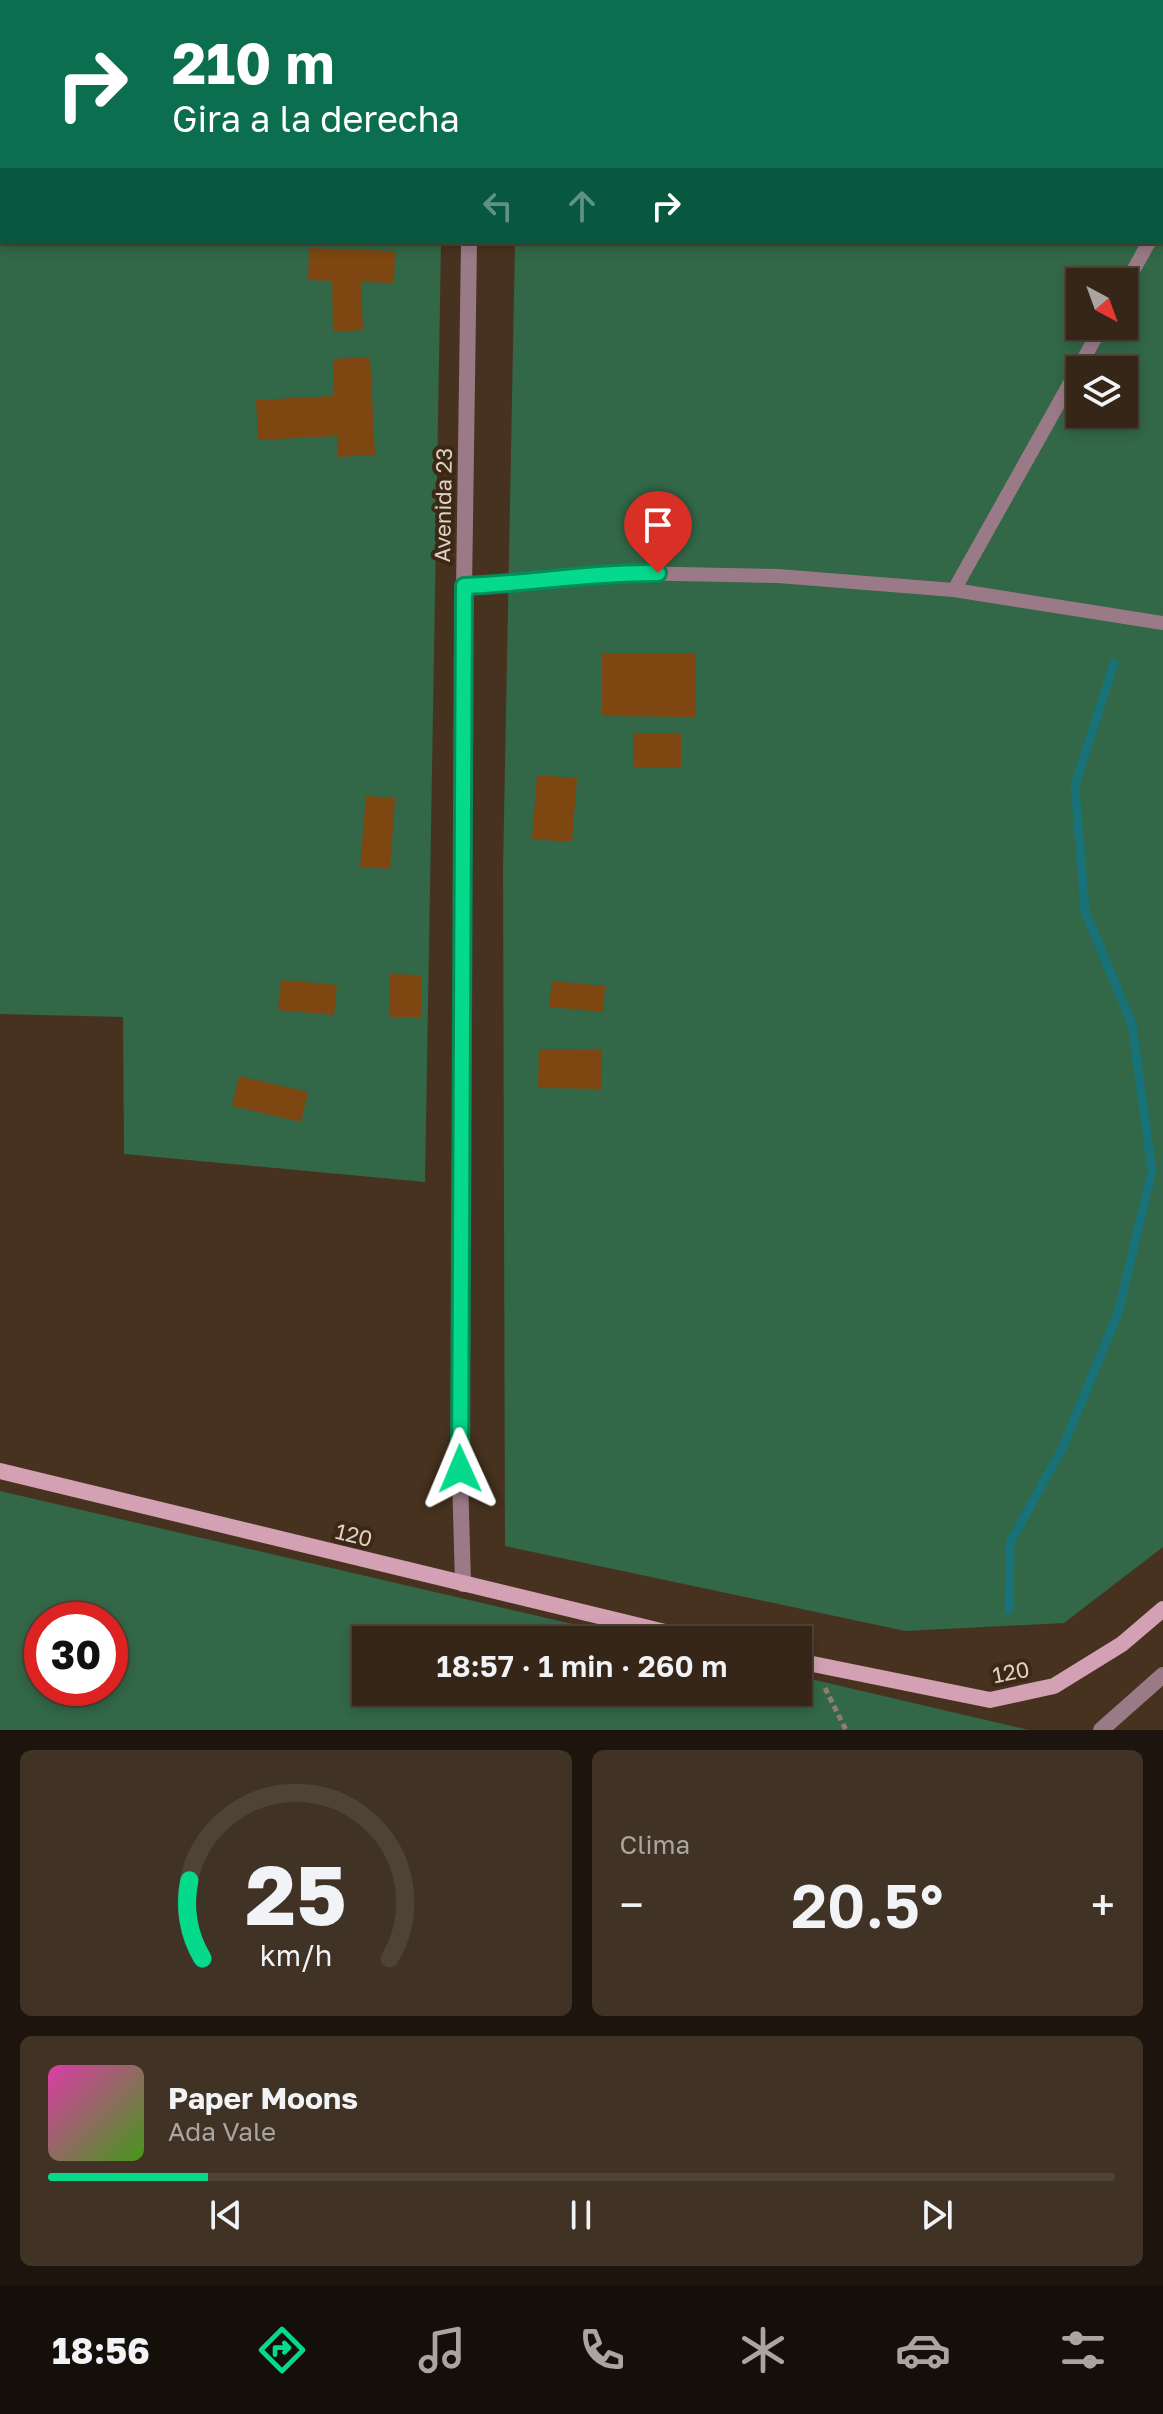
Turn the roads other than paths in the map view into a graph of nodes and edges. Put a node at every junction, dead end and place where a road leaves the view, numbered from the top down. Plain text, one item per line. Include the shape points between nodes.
1 (469, 244) edge
2 (1148, 244) edge
3 (1135, 268) edge
4 (1094, 340) edge
5 (464, 586) junction
6 (954, 590) junction
7 (1163, 623) edge
8 (0, 1471) edge
9 (463, 1584) junction
10 (1163, 1609) edge
11 (639, 1626) edge
12 (812, 1663) edge
13 (1163, 1675) edge
14 (1101, 1730) edge

1 - 5 street, Avenida 23
2 - 3 lane
4 - 6 lane
5 - 6 lane via 628,573 778,576
5 - 9 street, Avenida 23 via 459,1440
6 - 7 lane
8 - 9 main road, 120
9 - 11 main road, 120
10 - 12 main road, 120 via 1122,1644 1054,1686 990,1700
13 - 14 street

